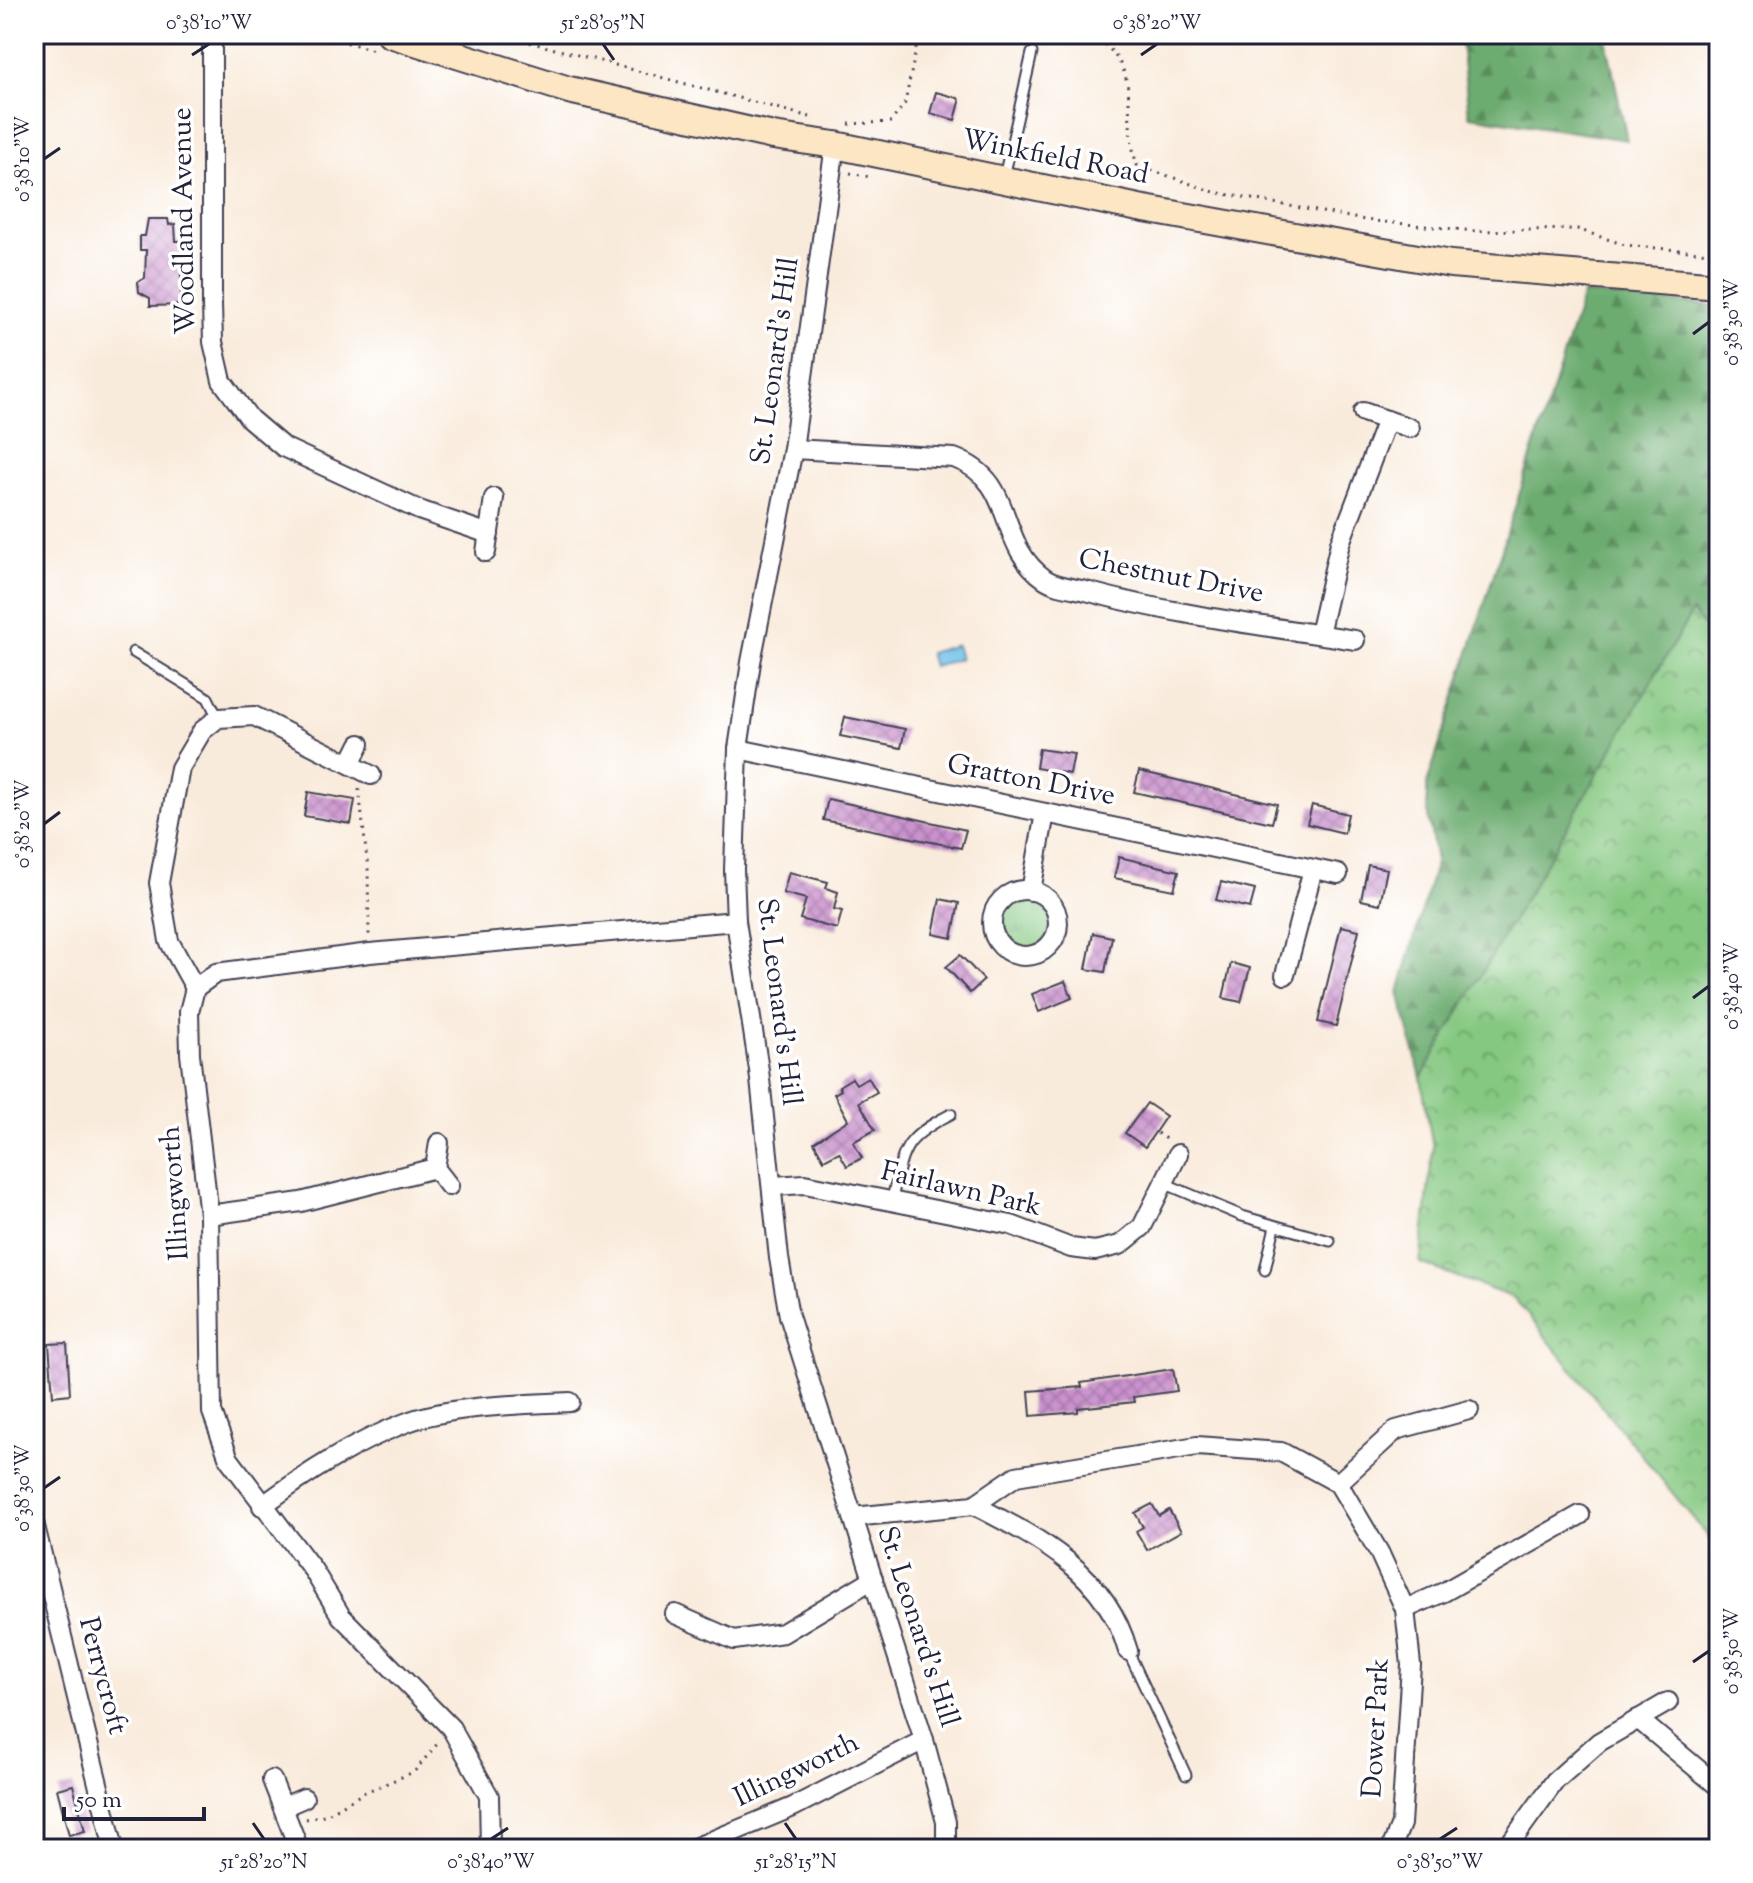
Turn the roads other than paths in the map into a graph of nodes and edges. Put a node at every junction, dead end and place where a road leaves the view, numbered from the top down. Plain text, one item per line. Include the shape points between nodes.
1 (212, 34) edge
2 (390, 34) edge
3 (1032, 53) dead end
4 (837, 135) junction
5 (1003, 180) junction
6 (1719, 286) edge
7 (1363, 412) dead end
8 (1387, 420) junction
9 (1410, 428) dead end
10 (793, 449) junction
11 (494, 498) dead end
12 (1319, 634) junction
13 (1355, 640) dead end
14 (133, 652) dead end
15 (218, 718) junction
16 (360, 744) dead end
17 (738, 749) junction
18 (1045, 813) junction
19 (1313, 869) junction
20 (1338, 874) dead end
21 (1031, 891) dead end
22 (736, 921) junction
23 (1285, 975) dead end
24 (195, 988) junction
25 (951, 1114) dead end
26 (439, 1143) dead end
27 (1178, 1154) dead end
28 (435, 1168) junction
29 (1166, 1184) junction
30 (449, 1186) dead end
31 (773, 1186) junction
32 (891, 1203) junction
33 (209, 1215) junction
34 (1275, 1226) junction
35 (1330, 1241) dead end
36 (1265, 1270) dead end
37 (570, 1402) dead end
38 (1469, 1410) dead end
39 (1338, 1483) junction
40 (974, 1505) junction
41 (262, 1506) junction
42 (1580, 1515) dead end
43 (853, 1517) junction
44 (34, 1522) edge
45 (873, 1579) junction
46 (1405, 1609) junction
47 (675, 1614) dead end
48 (1128, 1651) joint
49 (1668, 1702) dead end
50 (1638, 1719) junction
51 (924, 1740) junction
52 (1186, 1775) dead end
53 (272, 1780) dead end
54 (1719, 1787) edge
55 (304, 1798) dead end
56 (287, 1814) junction
57 (113, 1845) dead end
58 (299, 1849) edge
59 (490, 1849) edge
60 (692, 1849) edge
61 (946, 1849) edge
62 (1391, 1849) edge
63 (1506, 1849) edge

1 - 11 street, Woodland Avenue via 213,342 222,381 250,419 283,447 488,543
2 - 4 main road, Winkfield Road via 569,90 773,136
3 - 5 lane
4 - 5 main road, Winkfield Road
4 - 10 street, St. Leonard's Hill
5 - 6 main road, Winkfield Road via 1425,260
7 - 8 street
8 - 9 street
8 - 12 street via 1340,543
10 - 12 street, Chestnut Drive via 954,458 971,464 993,483 1016,547 1046,580 1132,604
10 - 17 street, St. Leonard's Hill
12 - 13 street, Chestnut Drive
14 - 15 lane via 208,698
15 - 16 street via 254,716 359,769
15 - 24 street via 202,731 180,768 159,883 169,941
17 - 18 street, Gratton Drive
17 - 22 street, St. Leonard's Hill
18 - 19 street, Gratton Drive
18 - 21 street
19 - 20 street, Gratton Drive
19 - 23 street
22 - 24 street via 370,953 216,973
22 - 31 street, St. Leonard's Hill
24 - 33 street, Illingworth via 189,1012 190,1054
25 - 32 lane via 908,1143
26 - 28 street
27 - 29 street, Fairlawn Park
28 - 30 street
28 - 33 street via 301,1202
29 - 32 street, Fairlawn Park via 1133,1237 1095,1251 1071,1248 1011,1225
29 - 34 lane
31 - 32 street, Fairlawn Park via 805,1184
31 - 43 street, St. Leonard's Hill via 789,1316
33 - 41 street, Illingworth via 212,1412 229,1459
34 - 35 lane
34 - 36 lane
37 - 41 street via 499,1405 408,1421 317,1466
38 - 39 street via 1396,1430
39 - 40 street via 1281,1452 1197,1446 1016,1476
39 - 46 street, Dower Park
40 - 43 street
40 - 48 street via 1040,1539 1096,1587 1117,1616
41 - 59 street, Illingworth via 313,1570 341,1616 451,1728 489,1796
42 - 46 street
43 - 45 street, St. Leonard's Hill
44 - 57 street, Perrycroft
45 - 47 street via 783,1633 734,1640
45 - 51 street, St. Leonard's Hill
46 - 62 street, Dower Park via 1411,1665 1401,1824
48 - 52 lane
49 - 50 street
50 - 54 street
50 - 63 street via 1599,1742 1555,1781
51 - 60 street, Illingworth via 793,1807
51 - 61 street, St. Leonard's Hill via 946,1822
53 - 56 street
55 - 56 street
56 - 58 street

